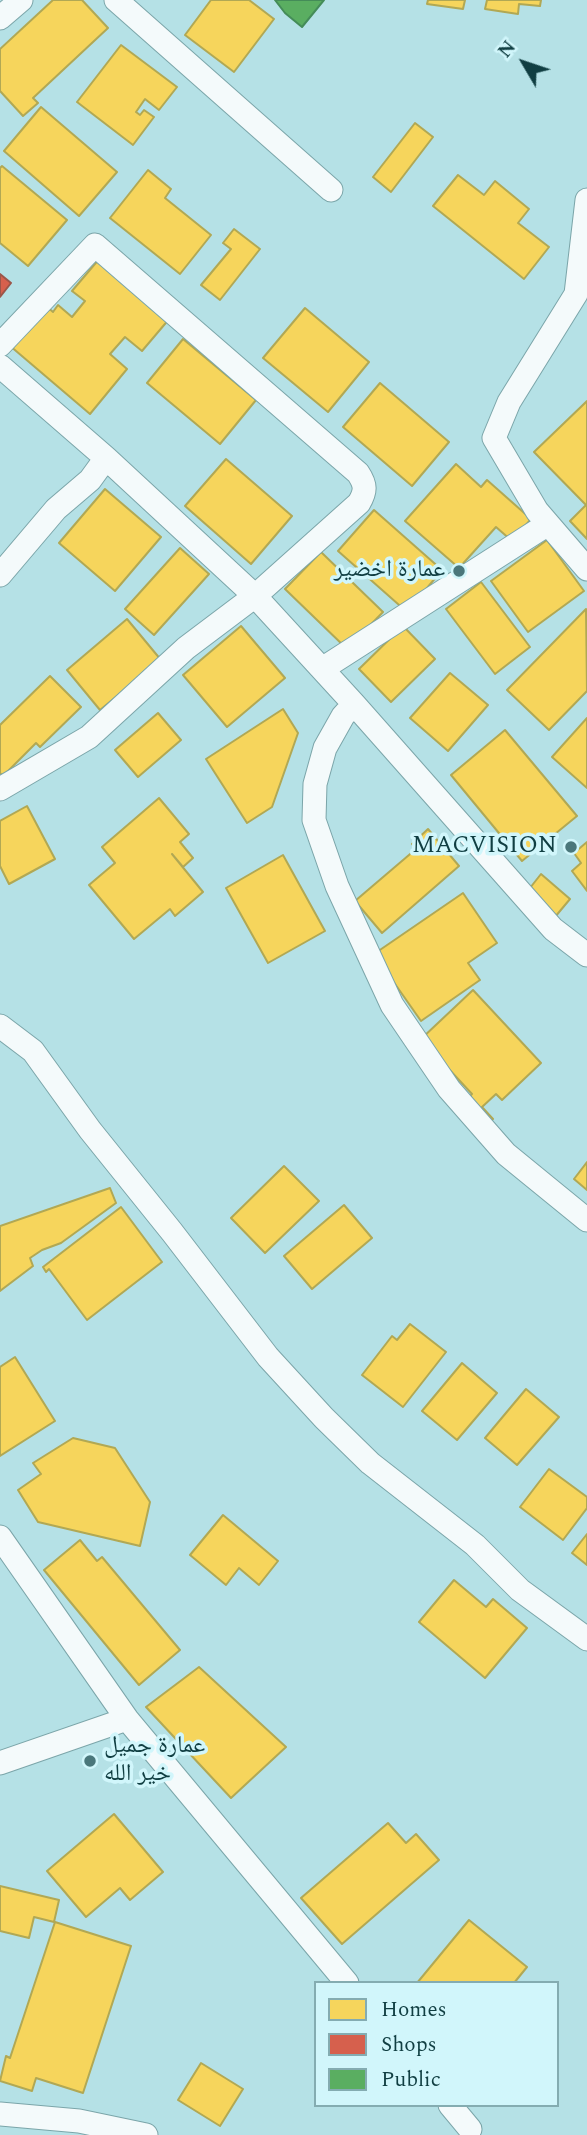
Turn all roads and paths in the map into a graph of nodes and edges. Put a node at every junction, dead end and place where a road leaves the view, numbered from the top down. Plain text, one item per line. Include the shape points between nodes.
1 (21, 0) edge
2 (116, 0) edge
3 (0, 18) edge
4 (331, 190) dead end
5 (587, 200) edge
6 (0, 345) edge
7 (0, 366) edge
8 (106, 458) junction
9 (548, 524) junction
10 (587, 569) edge
11 (0, 575) edge
12 (255, 596) junction
13 (322, 669) junction
14 (354, 704) junction
15 (0, 789) edge
16 (587, 956) edge
17 (0, 1026) edge
18 (587, 1220) edge
19 (0, 1537) edge
20 (587, 1639) edge
21 (127, 1719) junction
22 (0, 1763) edge
23 (345, 1981) edge
24 (452, 2107) edge
25 (0, 2114) edge
26 (470, 2129) dead end
27 (146, 2135) edge

1 - 3 street
2 - 4 street
5 - 9 street via 576,294 509,401 494,438
6 - 12 street via 95,245 358,473 365,483 359,503
7 - 8 street
8 - 11 street
8 - 12 street
9 - 10 street
9 - 13 street
12 - 13 street
12 - 15 street via 186,648 89,737
13 - 14 street
14 - 16 street via 553,929
14 - 18 street via 326,748 314,784 314,820 337,886 392,1005 449,1089 506,1154
17 - 20 street via 33,1051 268,1357 324,1418 370,1463 475,1545 520,1590
19 - 21 street
21 - 22 street
21 - 23 street
24 - 26 street
25 - 27 street via 79,2121

